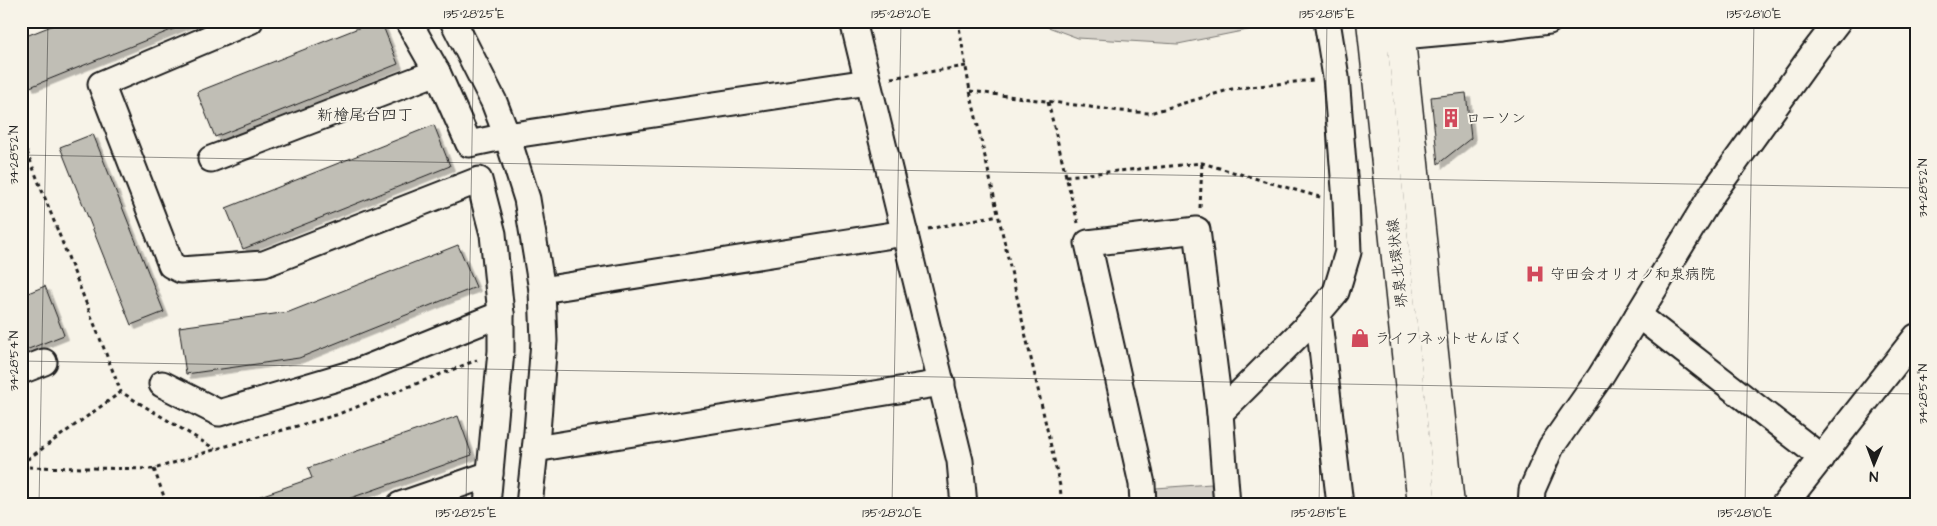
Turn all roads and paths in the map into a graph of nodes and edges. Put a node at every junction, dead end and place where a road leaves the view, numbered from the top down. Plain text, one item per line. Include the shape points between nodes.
1 (250, 21) edge
2 (408, 21) edge
3 (453, 21) edge
4 (853, 21) edge
5 (958, 21) edge
6 (1327, 21) edge
7 (1548, 21) edge
8 (1838, 21) edge
9 (1501, 24) edge
10 (1400, 29) edge
11 (1372, 30) edge
12 (966, 66) junction
13 (437, 72) junction
14 (1336, 77) junction
15 (868, 82) junction
16 (970, 91) junction
17 (1048, 102) junction
18 (507, 136) junction
19 (21, 137) edge
20 (211, 159) dead end
21 (1202, 163) junction
22 (1066, 176) junction
23 (1346, 201) junction
24 (998, 215) junction
25 (1197, 230) junction
26 (906, 233) junction
27 (1088, 243) junction
28 (542, 290) junction
29 (1318, 313) junction
30 (501, 314) junction
31 (1638, 316) junction
32 (1916, 337) edge
33 (500, 350) junction
34 (44, 362) dead end
35 (21, 371) edge
36 (942, 383) junction
37 (162, 384) dead end
38 (121, 392) junction
39 (1220, 413) junction
40 (215, 449) junction
41 (535, 449) junction
42 (1822, 458) junction
43 (21, 465) edge
44 (154, 469) junction
45 (490, 474) junction
46 (167, 505) edge
47 (400, 505) edge
48 (487, 505) edge
49 (529, 505) edge
50 (964, 505) edge
51 (1062, 505) edge
52 (1143, 505) edge
53 (1227, 505) edge
54 (1340, 505) edge
55 (1422, 505) edge
56 (1450, 505) edge
57 (1531, 505) edge
58 (1784, 505) edge

1 - 30 street via 101,84 171,265 181,270 264,264 479,180 493,234
2 - 13 street
3 - 18 street via 494,102
4 - 15 street
5 - 12 path
6 - 14 street
7 - 9 street
8 - 31 street via 1713,193
9 - 10 street
10 - 11 street
10 - 56 main road, 堺泉北環状線
11 - 55 main road, 堺泉北環状線
12 - 15 path
12 - 16 path
13 - 18 street via 469,144
13 - 20 street
14 - 17 path via 1232,89 1150,113
14 - 23 street
15 - 18 street
15 - 26 street
16 - 17 path
16 - 24 path
17 - 22 path
18 - 28 street via 526,199
19 - 38 path
21 - 22 path
21 - 23 path via 1334,201
21 - 25 path
22 - 27 path via 1080,231
23 - 29 street via 1348,252 1336,292
24 - 26 path
24 - 51 path
25 - 27 street
25 - 39 street
26 - 28 street
26 - 36 street
27 - 52 street via 1142,484
28 - 41 street via 544,341
29 - 39 street
29 - 54 street
30 - 33 street
30 - 37 street via 357,372 219,414
31 - 42 street
31 - 57 street via 1550,448 1532,490
32 - 42 street
33 - 40 path via 336,415
33 - 45 street
34 - 35 street
36 - 41 street
36 - 50 street via 960,461
38 - 40 path
38 - 43 path
39 - 53 street
40 - 44 path
41 - 49 street
42 - 58 street
43 - 44 path
44 - 46 path
45 - 47 street
45 - 48 street

